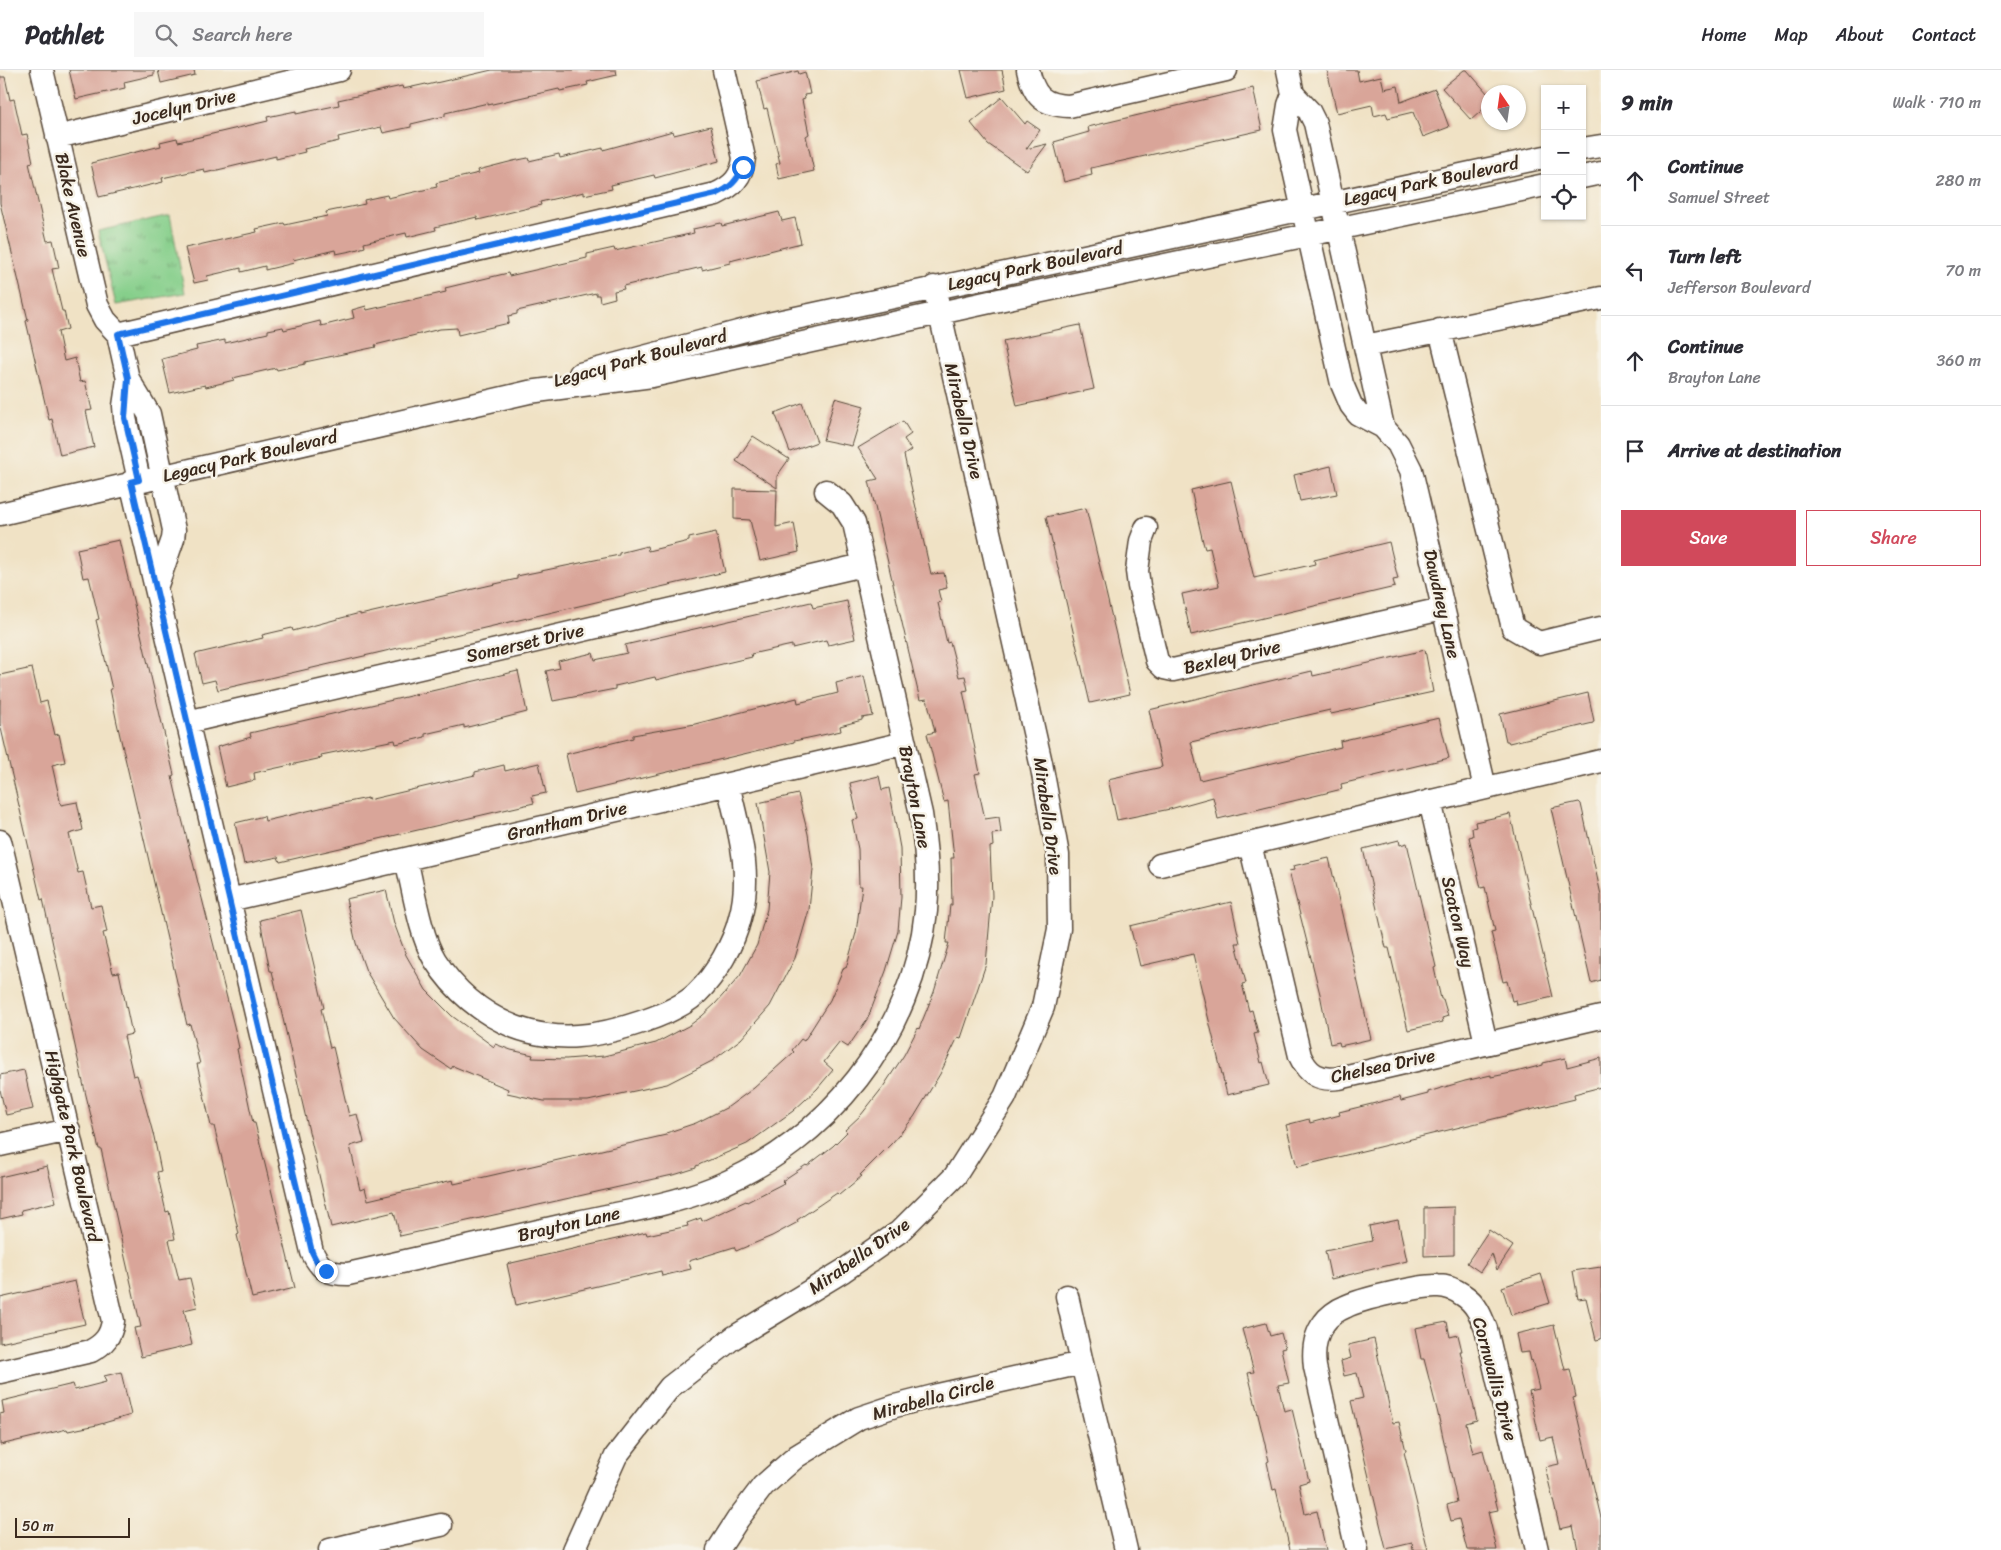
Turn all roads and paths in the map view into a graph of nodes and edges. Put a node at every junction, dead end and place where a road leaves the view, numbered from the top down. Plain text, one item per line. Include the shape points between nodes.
1 (42, 70) edge
2 (339, 70) edge
3 (724, 70) edge
4 (1028, 70) edge
5 (1226, 70) edge
6 (1288, 70) edge
7 (1294, 94) junction
8 (57, 137) junction
9 (1601, 146) edge
10 (1586, 149) edge
11 (1541, 158) edge
12 (1601, 174) edge
13 (1586, 176) edge
14 (1541, 186) edge
15 (1333, 202) junction
16 (1303, 208) junction
17 (1339, 228) junction
18 (1309, 234) junction
19 (934, 288) junction
20 (1601, 298) edge
21 (940, 313) junction
22 (1440, 330) junction
23 (118, 334) junction
24 (1365, 346) junction
25 (128, 378) junction
26 (529, 392) junction
27 (1382, 427) junction
28 (163, 476) junction
29 (135, 481) junction
30 (826, 491) dead end
31 (0, 514) edge
32 (1146, 528) dead end
33 (863, 565) junction
34 (156, 589) junction
35 (1442, 609) junction
36 (1601, 628) edge
37 (187, 722) junction
38 (905, 744) junction
39 (1601, 761) edge
40 (728, 784) junction
41 (1485, 788) junction
42 (1430, 801) junction
43 (0, 841) edge
44 (1250, 844) junction
45 (406, 859) junction
46 (1160, 865) dead end
47 (229, 900) junction
48 (9, 919) edge
49 (1601, 1017) edge
50 (1486, 1044) junction
51 (69, 1130) junction
52 (0, 1146) edge
53 (1067, 1296) dead end
54 (1082, 1363) junction
55 (0, 1372) edge
56 (441, 1525) dead end
57 (364, 1546) edge
58 (330, 1550) edge
59 (574, 1550) edge
60 (718, 1550) edge
61 (1126, 1550) edge
62 (1357, 1550) edge
63 (1537, 1550) edge

1 - 8 street, Blake Avenue
2 - 8 street, Jocelyn Drive
3 - 23 street via 744,158 739,177 725,190
4 - 5 street via 1036,94 1045,102 1069,106
6 - 7 street
7 - 15 street via 1315,123
7 - 16 street, Dawdney Lane via 1285,130
8 - 23 street, Blake Avenue via 97,305
9 - 10 street
11 - 15 street, Legacy Park Boulevard
12 - 13 street
14 - 17 street, Legacy Park Boulevard
15 - 16 street, Legacy Park Boulevard
15 - 17 street
16 - 18 street, Dawdney Lane
16 - 19 street, Legacy Park Boulevard
17 - 18 street, Legacy Park Boulevard
17 - 24 street
18 - 21 street, Legacy Park Boulevard
18 - 27 street, Dawdney Lane via 1345,394 1358,414
19 - 21 street, Mirabella Drive
19 - 26 street, Legacy Park Boulevard via 715,338 544,384
20 - 22 street
21 - 26 street, Legacy Park Boulevard via 652,376
21 - 59 street, Mirabella Drive via 1041,763 1058,855 1059,929 1043,1007 1005,1097 955,1176 900,1232 733,1338 670,1387 616,1456
22 - 24 street
22 - 36 street via 1513,628 1539,643
23 - 25 street
24 - 27 street
25 - 28 street via 149,414
25 - 29 street, Brayton Lane via 125,418
26 - 28 street, Legacy Park Boulevard
27 - 35 street, Dawdney Lane via 1398,444 1411,470
28 - 29 street, Legacy Park Boulevard
28 - 34 street via 174,530
29 - 31 street, Legacy Park Boulevard
29 - 34 street, Brayton Lane
30 - 33 street, Brayton Lane via 842,504 851,518
32 - 35 street, Bexley Drive via 1138,556 1139,586 1157,661 1164,668 1173,670
33 - 37 street, Somerset Drive
33 - 38 street, Brayton Lane
34 - 37 street, Brayton Lane
35 - 41 street, Dawdney Lane
37 - 47 street, Brayton Lane
38 - 40 street, Grantham Drive
38 - 47 street, Brayton Lane via 925,839 927,891 917,958 903,1003 892,1025 854,1084 795,1142 735,1178 656,1205 348,1274 326,1271 312,1252
39 - 41 street
40 - 45 street, Grantham Drive
40 - 45 street via 746,869 740,919 728,947 715,973 696,994 668,1011 604,1032 577,1036 548,1035 516,1027 469,1000 434,958 424,932
41 - 42 street
42 - 44 street
42 - 50 street, Scaton Way
43 - 48 street, Highgate Park Boulevard
44 - 46 street
44 - 50 street, Chelsea Drive via 1300,1056 1311,1073 1319,1078 1339,1078
45 - 47 street, Grantham Drive
48 - 51 street, Highgate Park Boulevard
49 - 50 street, Chelsea Drive
51 - 52 street
51 - 55 street, Highgate Park Boulevard via 112,1311 112,1331 107,1340 91,1352
53 - 54 street
54 - 60 street, Mirabella Circle via 938,1395 859,1418 797,1456 763,1486
54 - 61 street
56 - 57 street
57 - 58 street
62 - 63 street, Cornwallis Drive via 1315,1367 1318,1333 1332,1314 1354,1303 1425,1286 1452,1288 1464,1295 1473,1304 1486,1330

